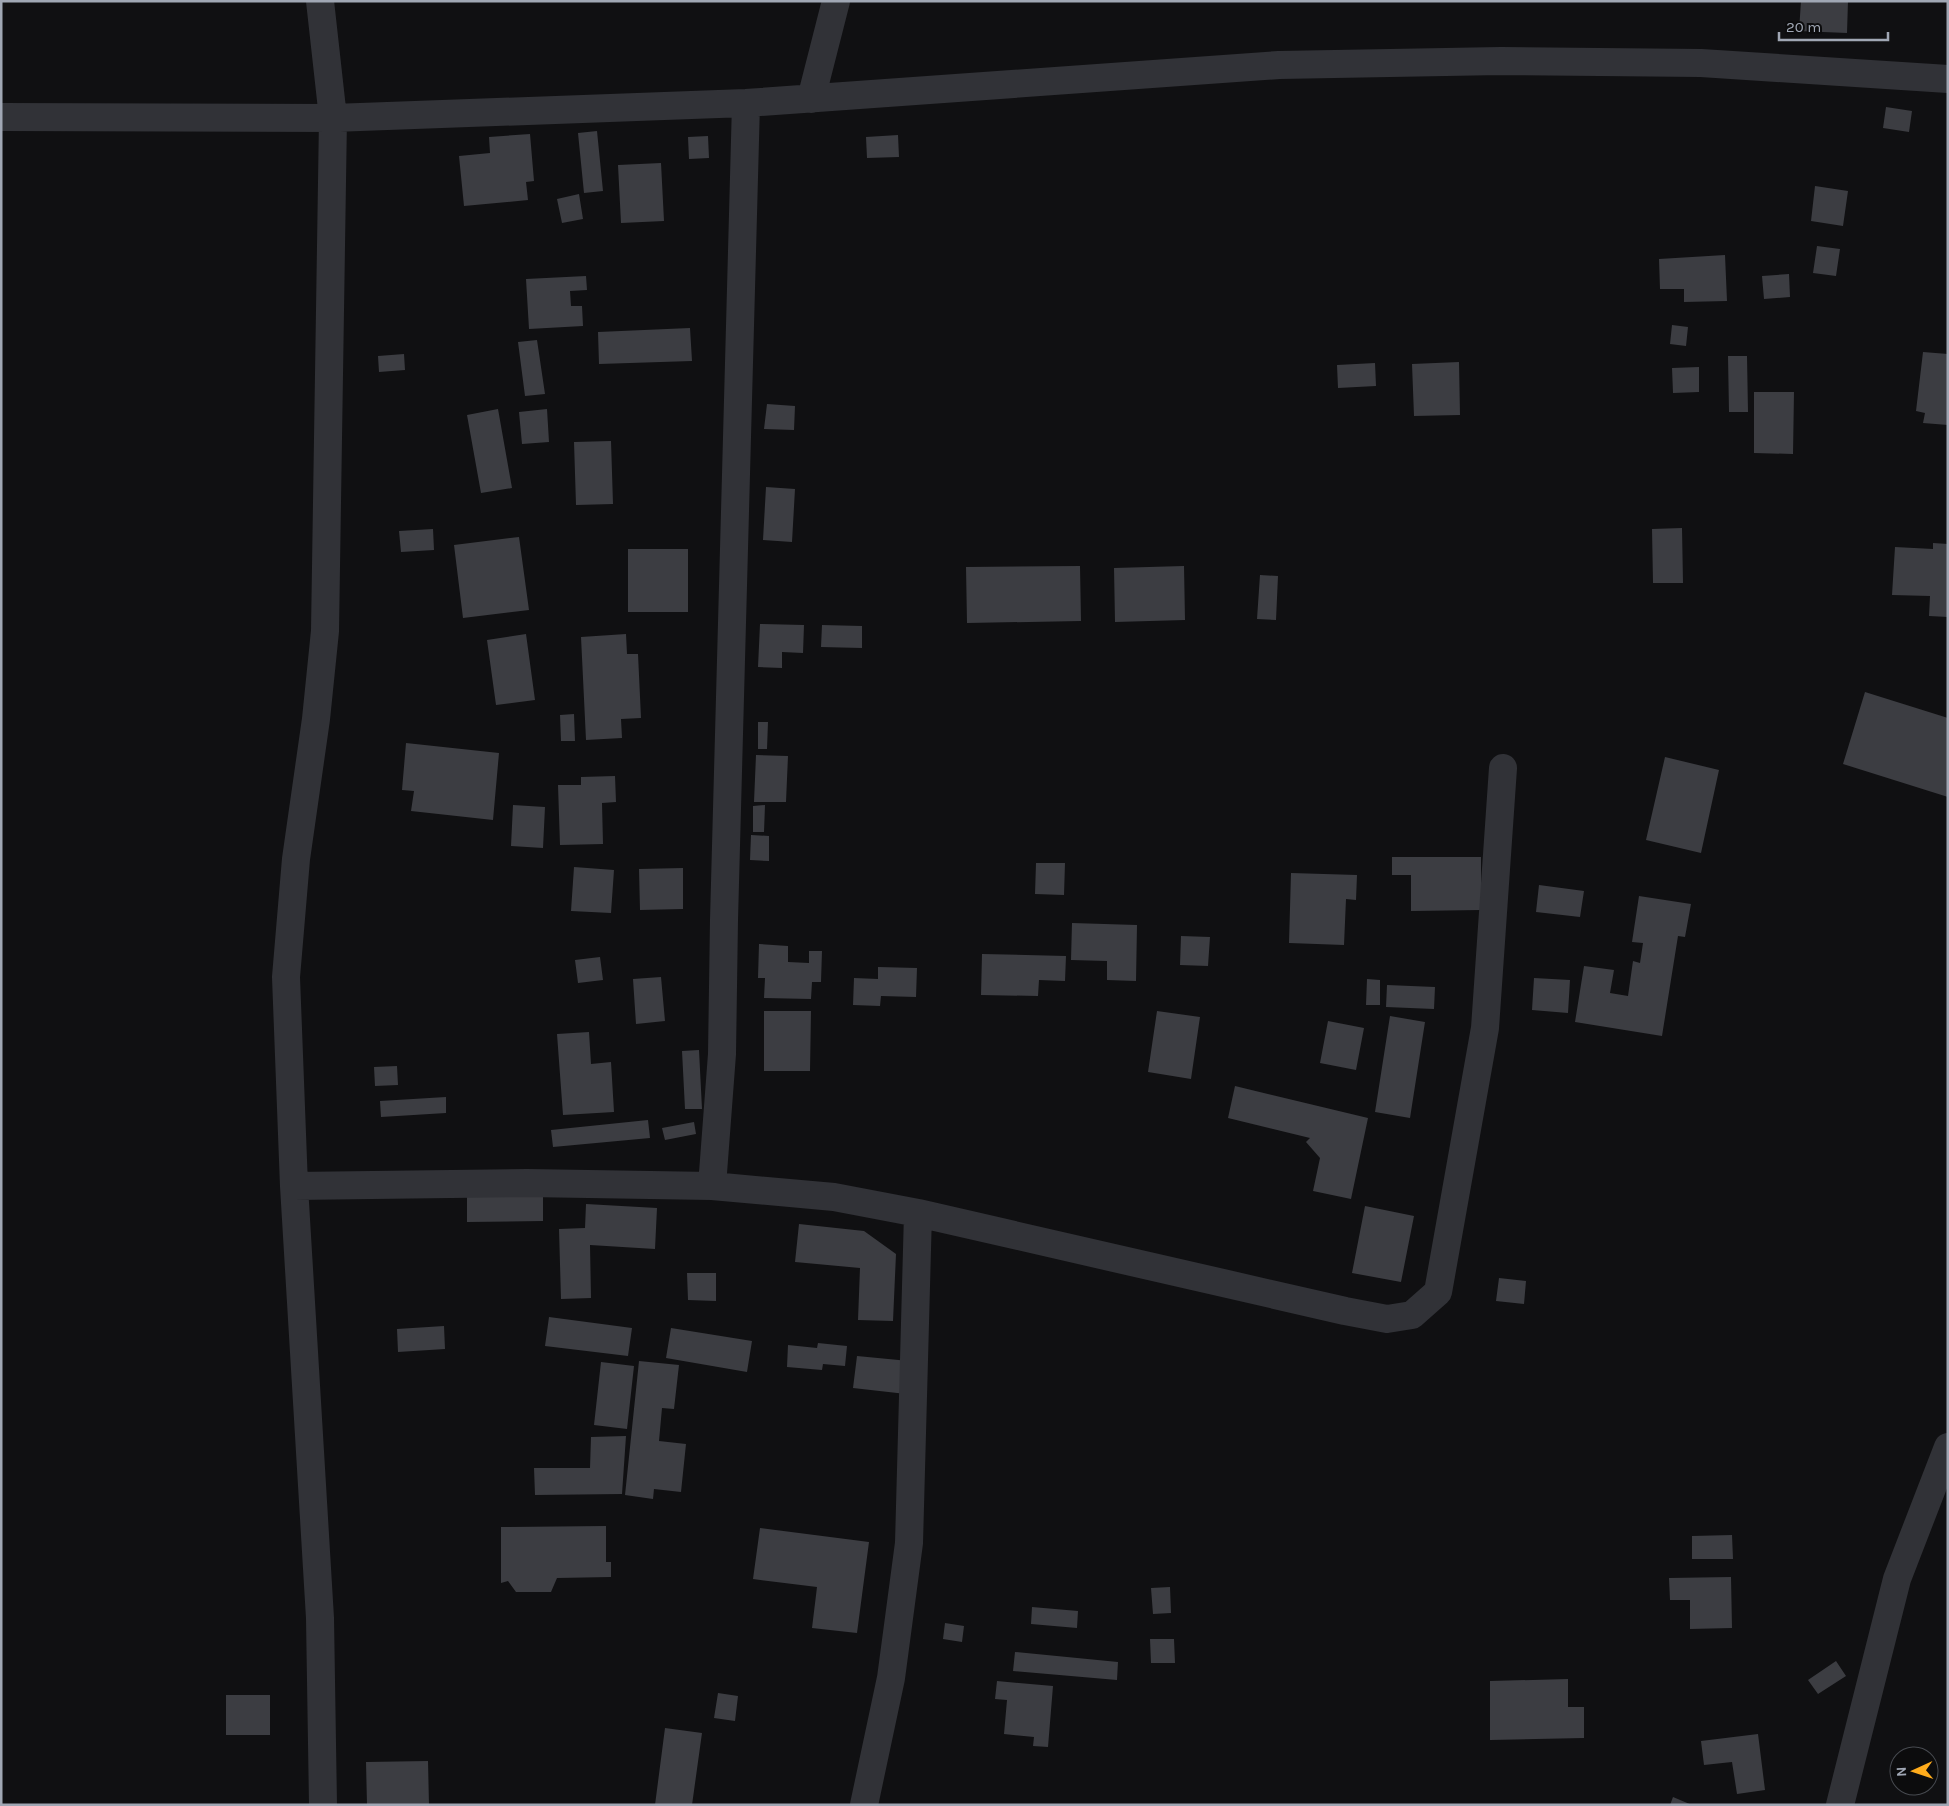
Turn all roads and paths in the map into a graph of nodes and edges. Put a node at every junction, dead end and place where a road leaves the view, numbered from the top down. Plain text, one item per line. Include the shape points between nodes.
1 (320, 1) edge
2 (836, 1) edge
3 (1948, 79) edge
4 (811, 98) junction
5 (746, 103) junction
6 (1, 117) edge
7 (333, 118) junction
8 (1503, 768) dead end
9 (294, 1186) junction
10 (712, 1186) junction
11 (918, 1213) junction
12 (1948, 1447) edge
13 (323, 1805) edge
14 (864, 1805) edge
15 (1840, 1805) edge

1 - 7 street
2 - 4 street
3 - 4 street via 1701,63 1492,61 1279,65
4 - 5 street
5 - 7 street
5 - 10 street via 722,1054
6 - 7 street
7 - 9 street via 325,631 296,859 286,977
8 - 11 street via 1485,1028 1438,1292 1412,1316 1387,1319 1345,1311
9 - 10 street via 527,1183
9 - 13 street via 320,1618
10 - 11 street via 834,1197
11 - 14 street via 909,1543 891,1678
12 - 15 street via 1897,1580

